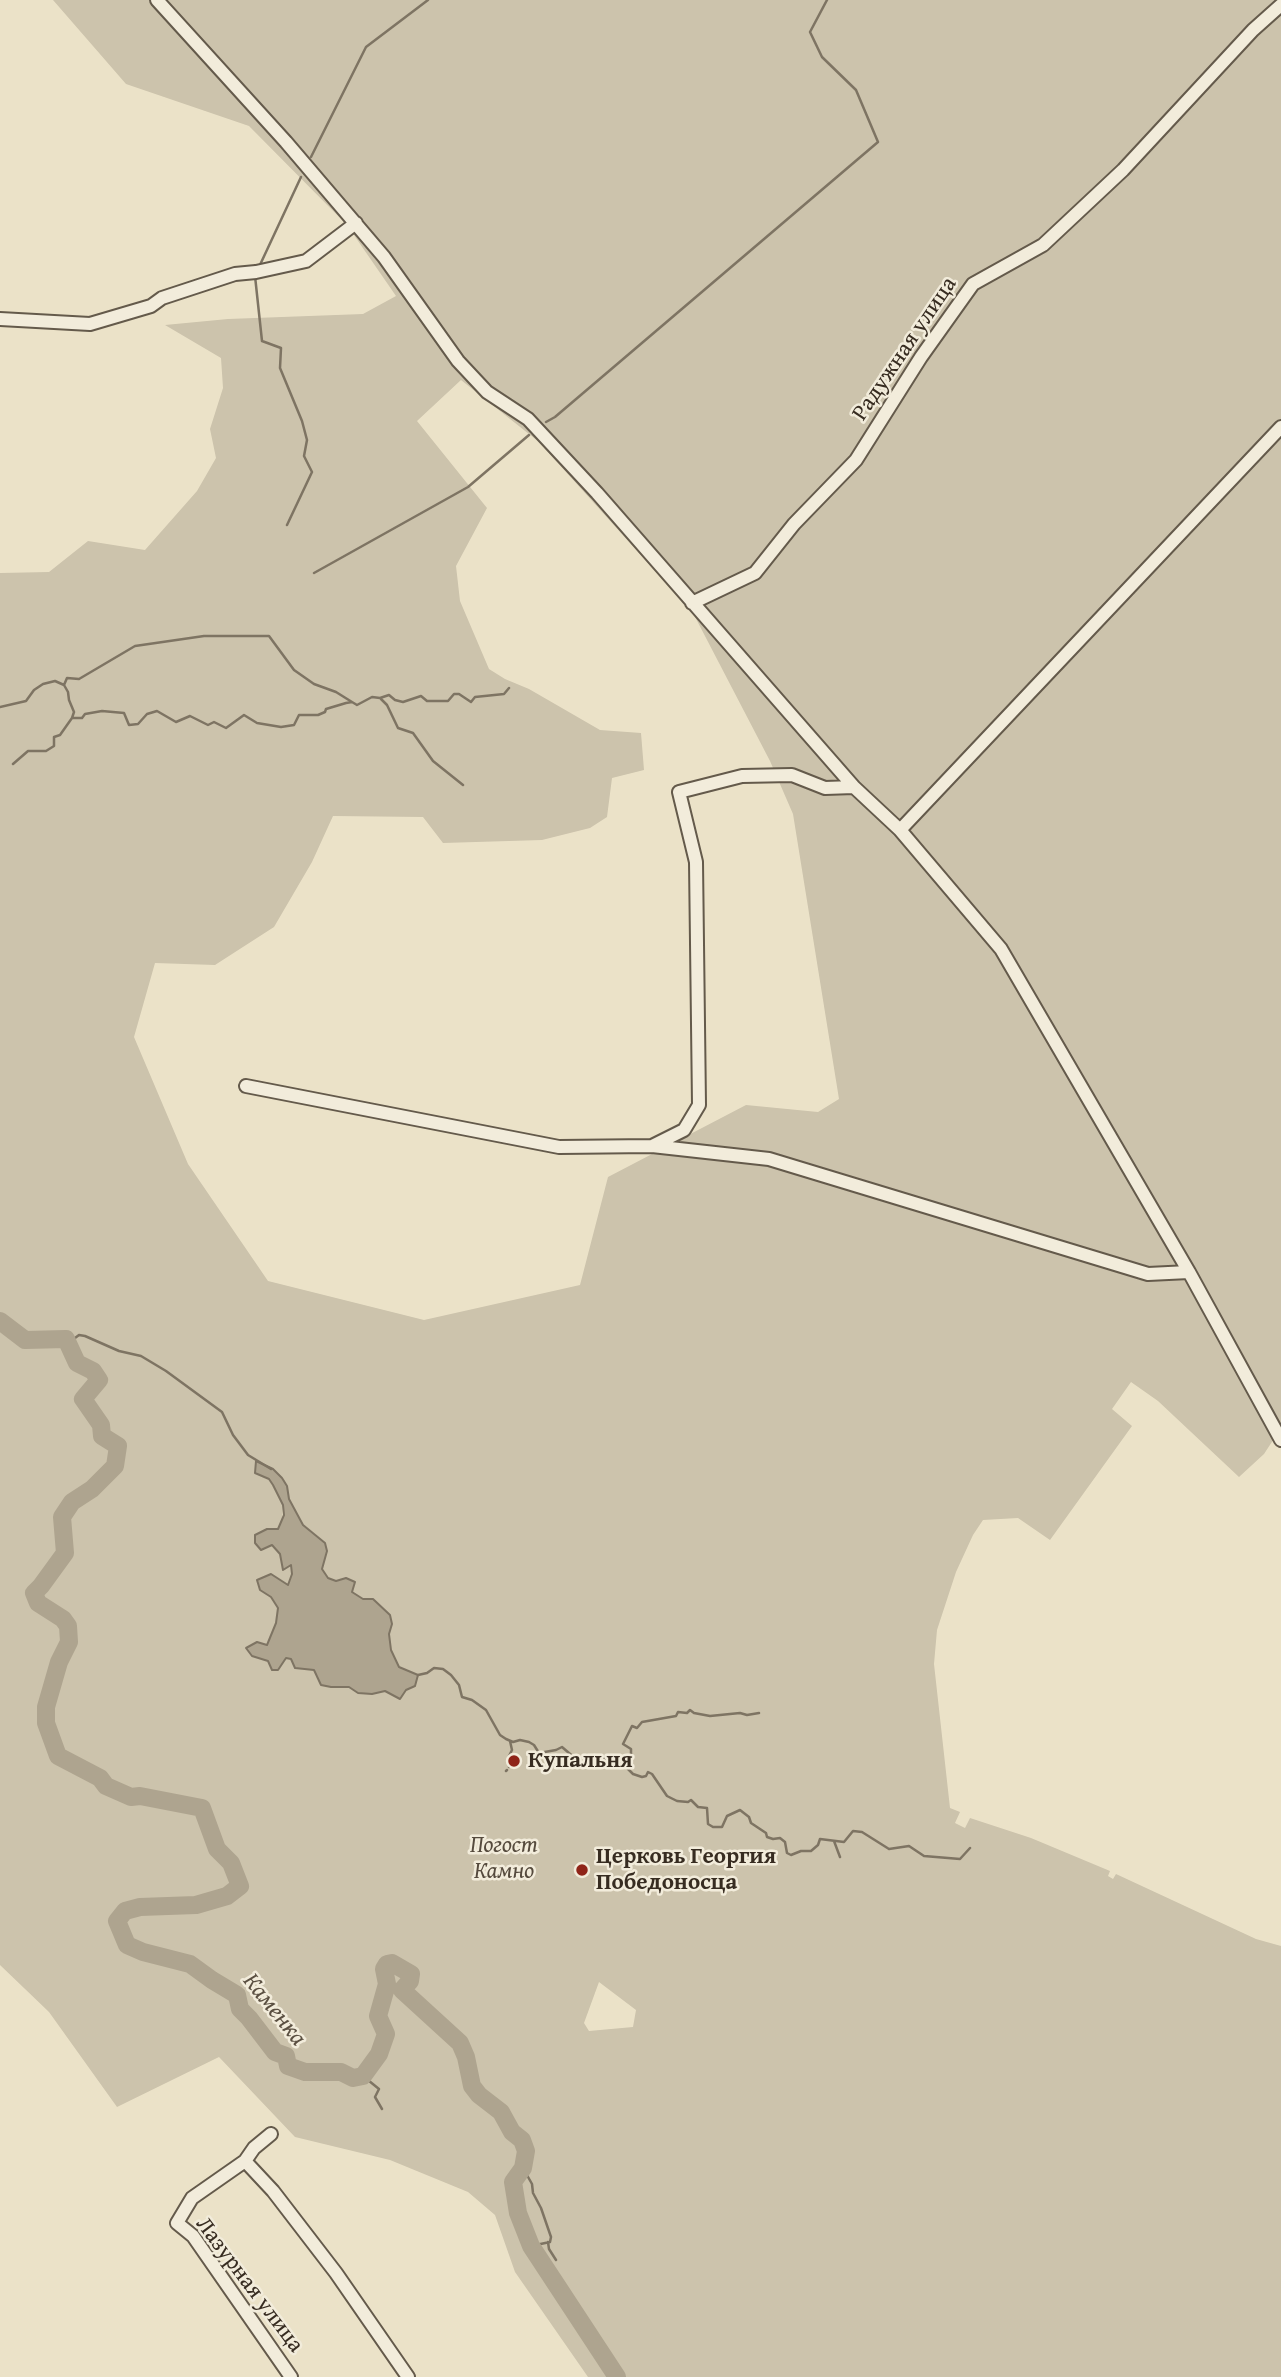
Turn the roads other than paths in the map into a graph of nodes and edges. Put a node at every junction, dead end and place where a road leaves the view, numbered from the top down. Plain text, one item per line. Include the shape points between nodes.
1 (157, 0) edge
2 (1281, 5) edge
3 (356, 223) junction
4 (0, 318) edge
5 (1281, 427) edge
6 (692, 603) junction
7 (854, 787) junction
8 (900, 830) junction
9 (246, 1086) dead end
10 (652, 1146) junction
11 (1189, 1272) junction
12 (1281, 1440) edge
13 (271, 2134) dead end
14 (245, 2161) junction
15 (290, 2377) edge
16 (408, 2377) edge

1 - 3 street
2 - 6 street, Радужная улица via 1123,170 1043,245 973,284 856,460 794,524 755,573
3 - 4 street via 306,261 235,274 90,324
3 - 6 street via 458,361 487,392 528,419
5 - 8 street
6 - 7 street
7 - 8 street
7 - 10 street via 825,788 792,775 741,776 680,792 696,862 699,1105 684,1130
8 - 11 street via 1001,949
9 - 10 street via 559,1147
10 - 11 street via 769,1159 1148,1274
11 - 12 street
13 - 14 street, Лазурная улица
14 - 15 street, Лазурная улица via 192,2198 177,2223 193,2236
14 - 16 street via 336,2273

